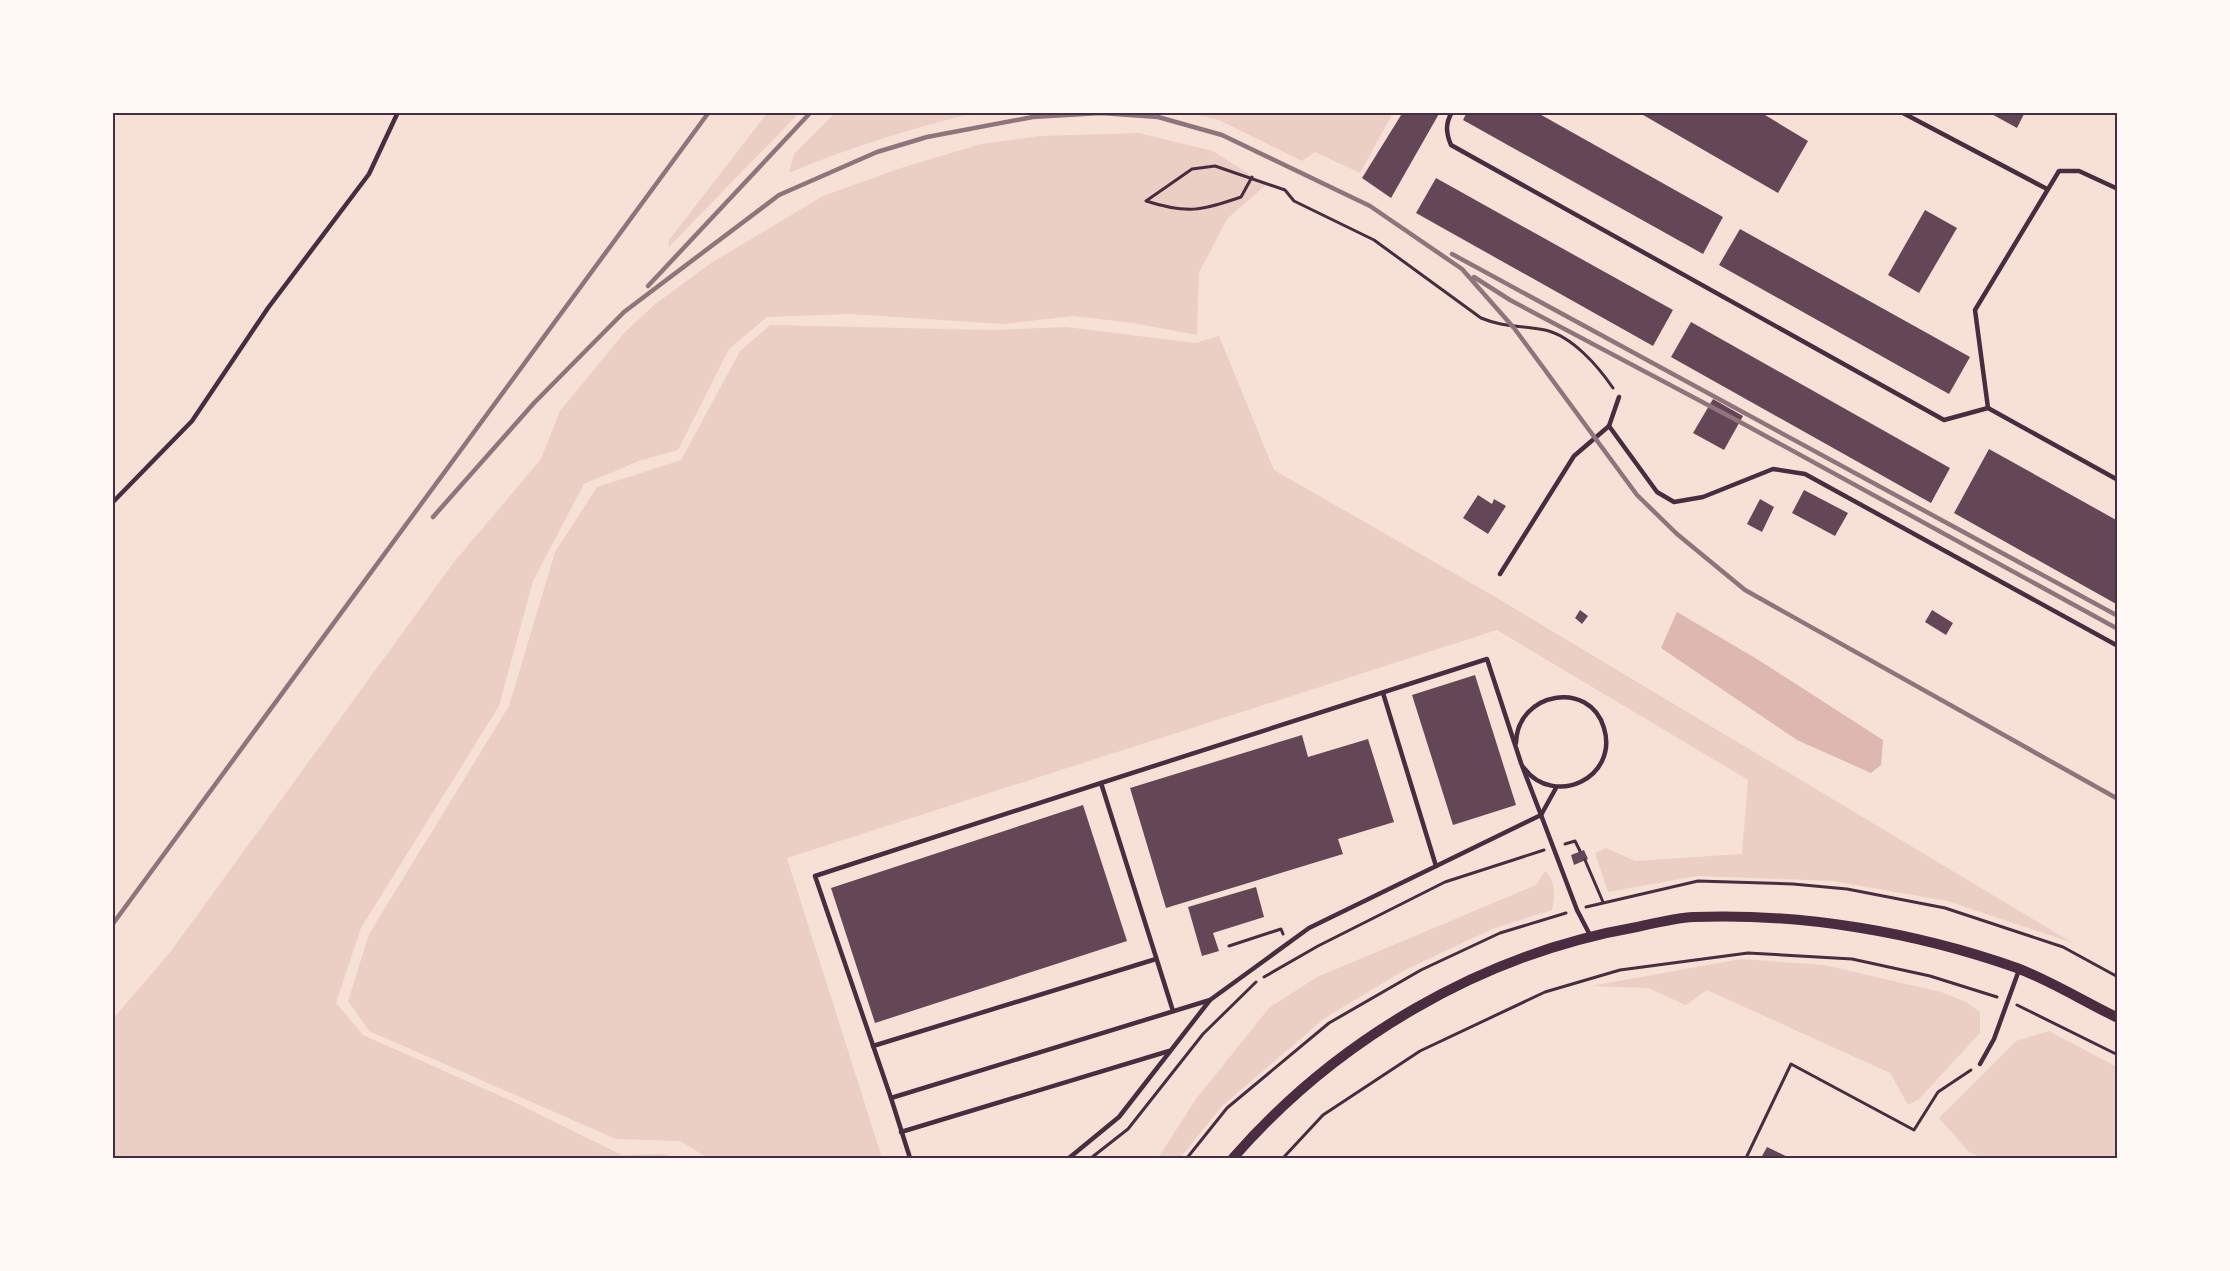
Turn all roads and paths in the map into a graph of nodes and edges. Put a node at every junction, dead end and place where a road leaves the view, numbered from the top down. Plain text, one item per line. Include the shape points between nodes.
1 (399, 112) edge
2 (1452, 112) edge
3 (1901, 112) edge
4 (1252, 177) junction
5 (2047, 189) junction
6 (2118, 189) edge
7 (1619, 397) joint
8 (1988, 408) junction
9 (1609, 426) junction
10 (2118, 480) edge
11 (112, 502) edge
12 (1500, 574) dead end
13 (2118, 646) edge
14 (1383, 693) junction
15 (1516, 749) junction
16 (1521, 763) junction
17 (1101, 783) junction
18 (1556, 788) junction
19 (1541, 815) junction
20 (1553, 847) junction
21 (1580, 851) dead end
22 (1584, 860) dead end
23 (1436, 866) junction
24 (1603, 902) junction
25 (1577, 909) junction
26 (1590, 935) junction
27 (1286, 945) junction
28 (1228, 946) dead end
29 (1156, 959) junction
30 (1290, 962) junction
31 (2019, 969) junction
32 (2118, 977) edge
33 (1210, 999) junction
34 (2008, 1000) junction
35 (1173, 1011) junction
36 (2118, 1018) edge
37 (873, 1046) junction
38 (1171, 1050) junction
39 (2118, 1055) edge
40 (1980, 1064) joint
41 (891, 1098) junction
42 (901, 1132) junction
43 (909, 1158) edge
44 (1068, 1158) edge
45 (1091, 1158) edge
46 (1187, 1158) edge
47 (1233, 1158) edge
48 (1283, 1158) edge
49 (1746, 1158) edge

1 - 11 lane via 369,174 268,308 192,421
2 - 8 lane via 1446,135 1451,145 1934,415 1944,420
3 - 5 lane
4 - 4 path via 1215,166 1192,170 1146,201 1175,210 1206,210 1241,197
4 - 7 path via 1285,190 1294,201 1374,240 1481,318 1501,326 1547,330 1570,341
5 - 6 lane via 2059,171 2079,171
5 - 8 lane via 1975,310
7 - 9 lane
8 - 10 lane
9 - 12 lane via 1574,456
9 - 13 lane via 1657,492 1674,502 1703,497 1773,470 1805,474
14 - 15 lane via 1487,659
14 - 17 lane
14 - 23 lane
15 - 16 lane
15 - 18 lane via 1521,721 1542,701 1571,698 1597,713 1607,742 1597,771 1586,781
16 - 18 lane via 1541,783
16 - 19 lane
17 - 29 lane
17 - 37 lane via 815,876
18 - 19 lane
19 - 20 lane
19 - 23 lane
20 - 21 path via 1575,841
20 - 25 lane
20 - 30 path via 1445,882
22 - 24 path
23 - 27 lane via 1309,928
24 - 25 path
24 - 32 path via 1698,881 1847,889 1945,908 2064,947
25 - 26 lane
25 - 46 path via 1500,933 1421,970 1329,1023 1227,1108
26 - 31 street via 1692,917 1792,919 1899,936
26 - 47 street via 1520,957 1441,994 1365,1040 1292,1098
27 - 28 path via 1281,930
27 - 30 path
27 - 33 lane
29 - 35 lane
29 - 37 lane
30 - 45 path via 1259,980 1203,1034 1128,1129
31 - 34 lane
31 - 36 street
33 - 35 lane
33 - 38 lane
34 - 39 path
34 - 40 lane via 1994,1040
34 - 48 path via 1930,976 1852,959 1748,953 1620,970 1545,992 1420,1051 1323,1114
35 - 41 lane
37 - 41 lane
38 - 42 lane
38 - 44 lane via 1119,1117
40 - 49 path via 1938,1092 1914,1130 1791,1064
41 - 42 lane
42 - 43 lane

